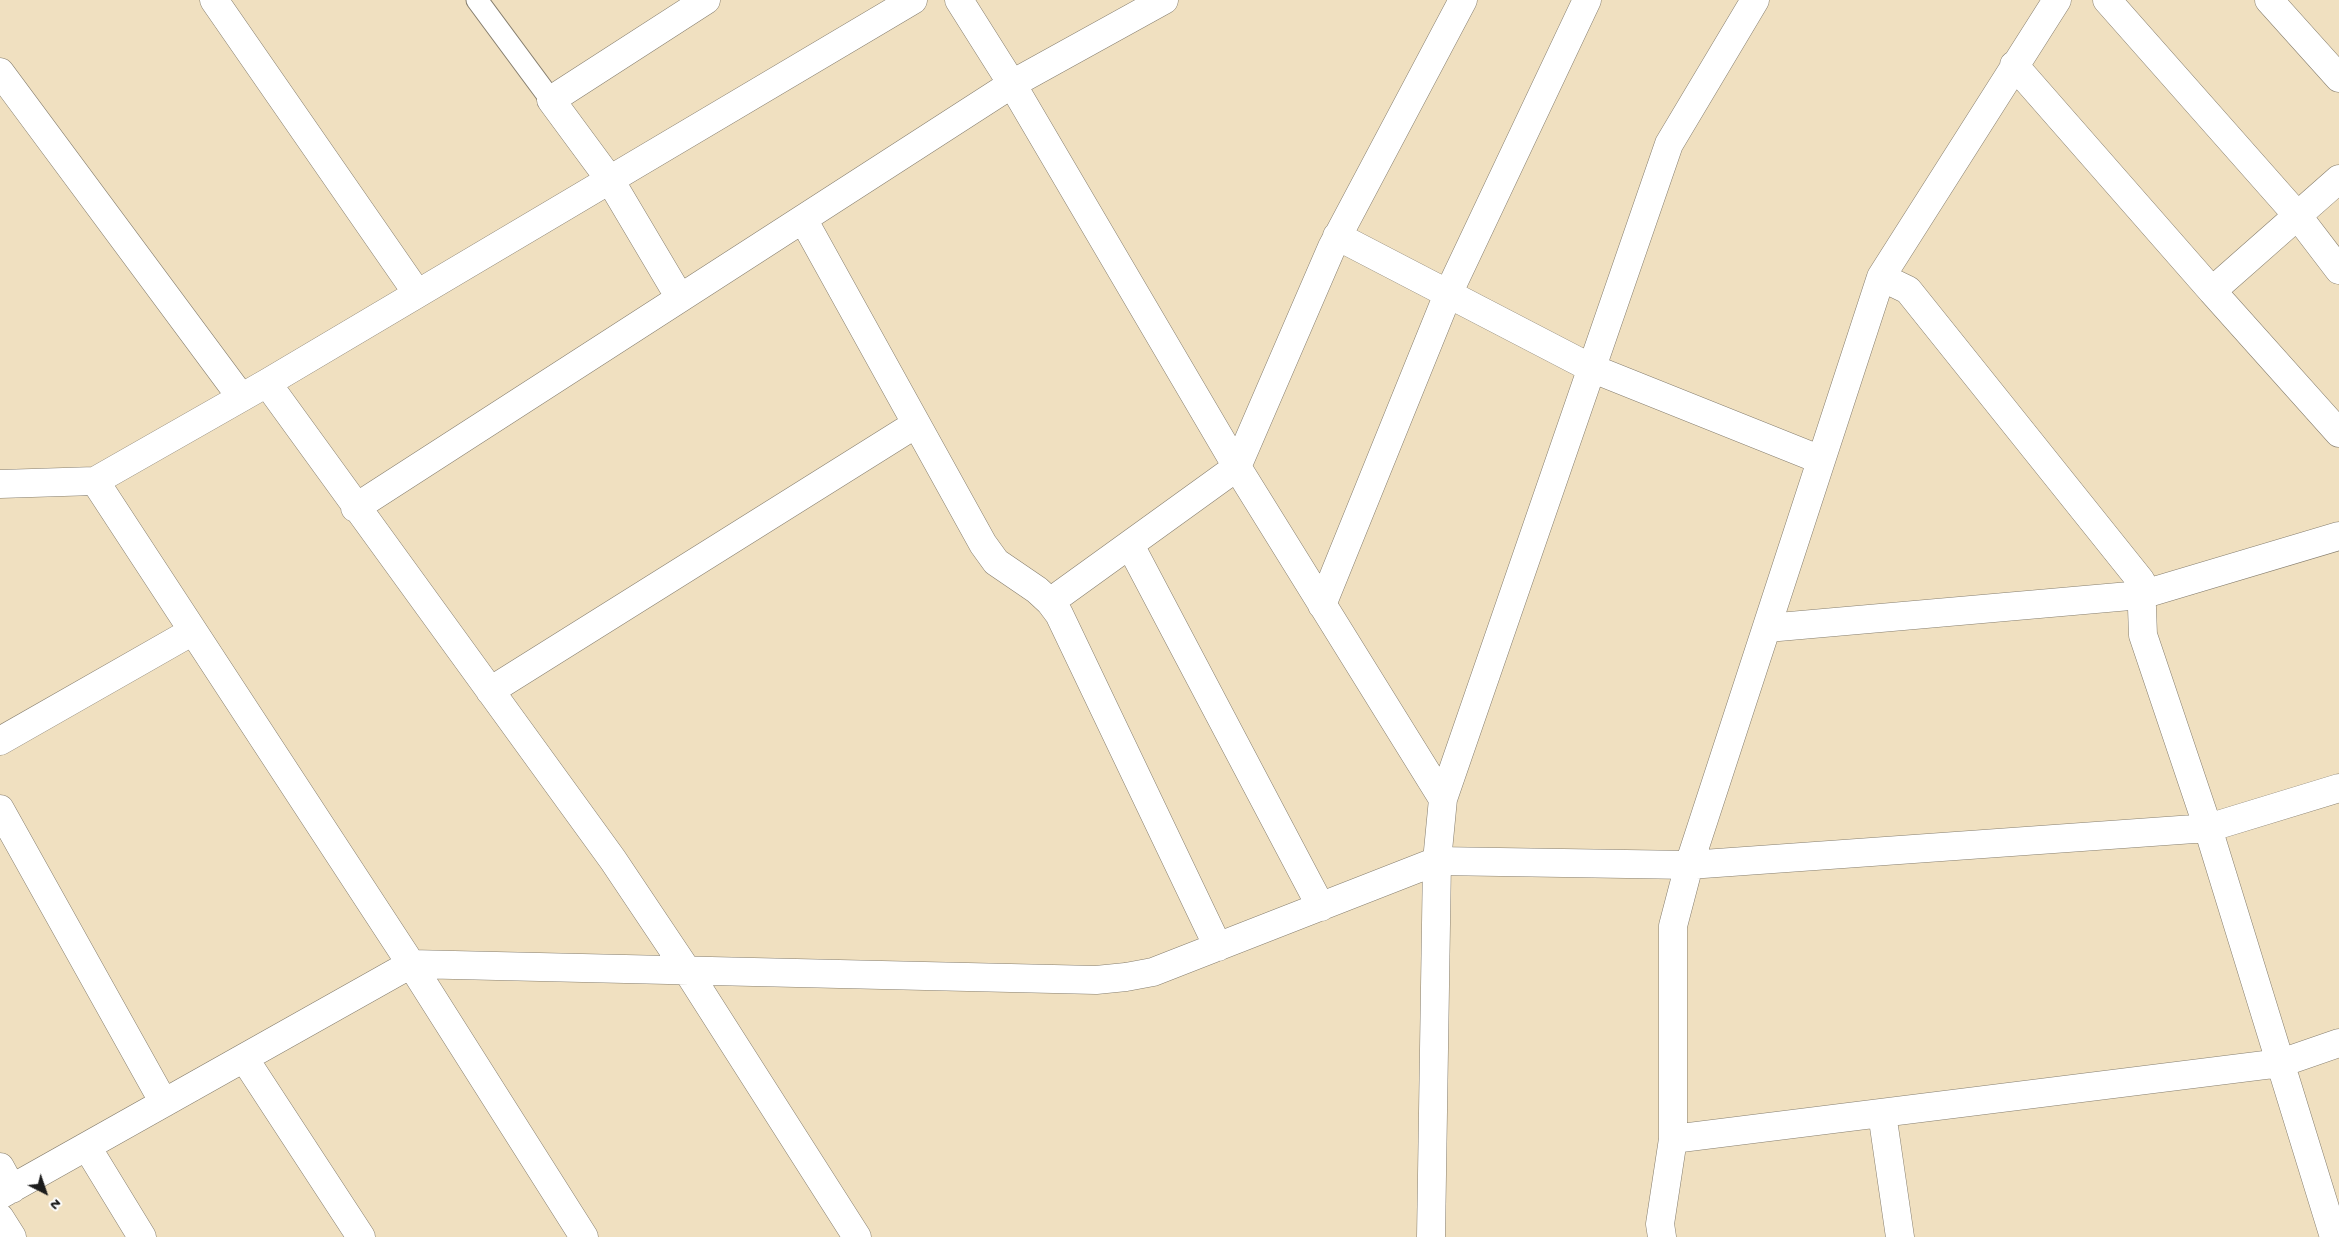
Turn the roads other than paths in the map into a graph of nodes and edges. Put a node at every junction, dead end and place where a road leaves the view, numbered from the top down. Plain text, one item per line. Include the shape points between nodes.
1 (214, 0) edge
2 (477, 0) edge
3 (706, 0) edge
4 (913, 0) edge
5 (959, 0) edge
6 (1164, 0) edge
7 (1463, 0) edge
8 (1587, 0) edge
9 (1754, 0) edge
10 (2057, 0) edge
11 (2108, 0) edge
12 (2269, 0) edge
13 (2014, 65) junction
14 (0, 72) edge
15 (2339, 78) edge
16 (1012, 84) junction
17 (552, 100) junction
18 (2339, 179) edge
19 (610, 180) junction
20 (2297, 216) junction
21 (802, 219) junction
22 (1338, 236) junction
23 (2339, 270) edge
24 (1881, 277) junction
25 (2212, 291) junction
26 (418, 294) junction
27 (1448, 294) junction
28 (680, 298) junction
29 (1591, 368) junction
30 (266, 383) junction
31 (241, 397) junction
32 (916, 424) junction
33 (2339, 433) edge
34 (1821, 460) junction
35 (1237, 467) junction
36 (95, 481) junction
37 (0, 484) edge
38 (355, 508) junction
39 (2339, 536) edge
40 (1130, 545) junction
41 (2142, 595) junction
42 (1050, 602) junction
43 (1322, 605) junction
44 (1767, 628) junction
45 (193, 631) junction
46 (490, 691) junction
47 (0, 741) edge
48 (2339, 788) edge
49 (1443, 799) junction
50 (0, 808) edge
51 (2208, 828) junction
52 (1438, 862) junction
53 (1689, 865) junction
54 (1321, 907) junction
55 (1218, 947) junction
56 (410, 964) junction
57 (688, 972) junction
58 (2339, 1044) edge
59 (244, 1058) junction
60 (2281, 1064) junction
61 (164, 1103) junction
62 (1882, 1113) junction
63 (1673, 1139) junction
64 (87, 1147) junction
65 (4, 1184) edge
66 (0, 1218) edge
67 (12, 1237) edge
68 (142, 1237) edge
69 (361, 1237) edge
70 (584, 1237) edge
71 (857, 1237) edge
72 (1431, 1237) edge
73 (1662, 1237) edge
74 (1900, 1237) edge
75 (2334, 1237) edge

1 - 26 street
2 - 17 lane
3 - 17 street
4 - 19 street
5 - 16 street
6 - 16 street
7 - 22 street
8 - 27 street
9 - 29 street via 1669,144
10 - 13 street
11 - 20 street
12 - 15 street
13 - 24 street
13 - 25 street
14 - 31 street
16 - 21 street
16 - 35 street
17 - 19 street
18 - 20 street
19 - 26 street
19 - 28 street
20 - 23 street
20 - 25 street
21 - 28 street
21 - 32 street
22 - 27 street
22 - 35 street
24 - 34 street
24 - 41 street via 1908,290 1914,297 2141,581
25 - 33 street
26 - 30 street
27 - 29 street
27 - 43 street
28 - 38 street
29 - 34 street
29 - 49 street
30 - 31 street
30 - 38 street
31 - 36 street
32 - 42 street via 996,562
32 - 46 street
34 - 44 street
35 - 40 street
35 - 43 street
36 - 37 street
36 - 45 street
38 - 46 street
39 - 41 street
40 - 42 street
40 - 54 street
41 - 44 street
41 - 51 street via 2143,635
42 - 55 street
43 - 49 street
44 - 53 street
45 - 47 street
45 - 56 street
46 - 57 street via 613,860
48 - 51 street
49 - 52 street
50 - 61 street
51 - 53 street
51 - 60 street
52 - 53 street
52 - 54 street
52 - 72 street
53 - 63 street via 1672,926
54 - 55 street
55 - 57 street via 1153,972 1096,980
56 - 57 street
56 - 59 street
56 - 70 street
57 - 71 street
58 - 60 street
59 - 61 street
59 - 69 street
60 - 62 street
60 - 75 street
61 - 64 street
62 - 63 street
62 - 74 street
63 - 73 street via 1660,1224
64 - 65 street
64 - 68 street
66 - 67 street

